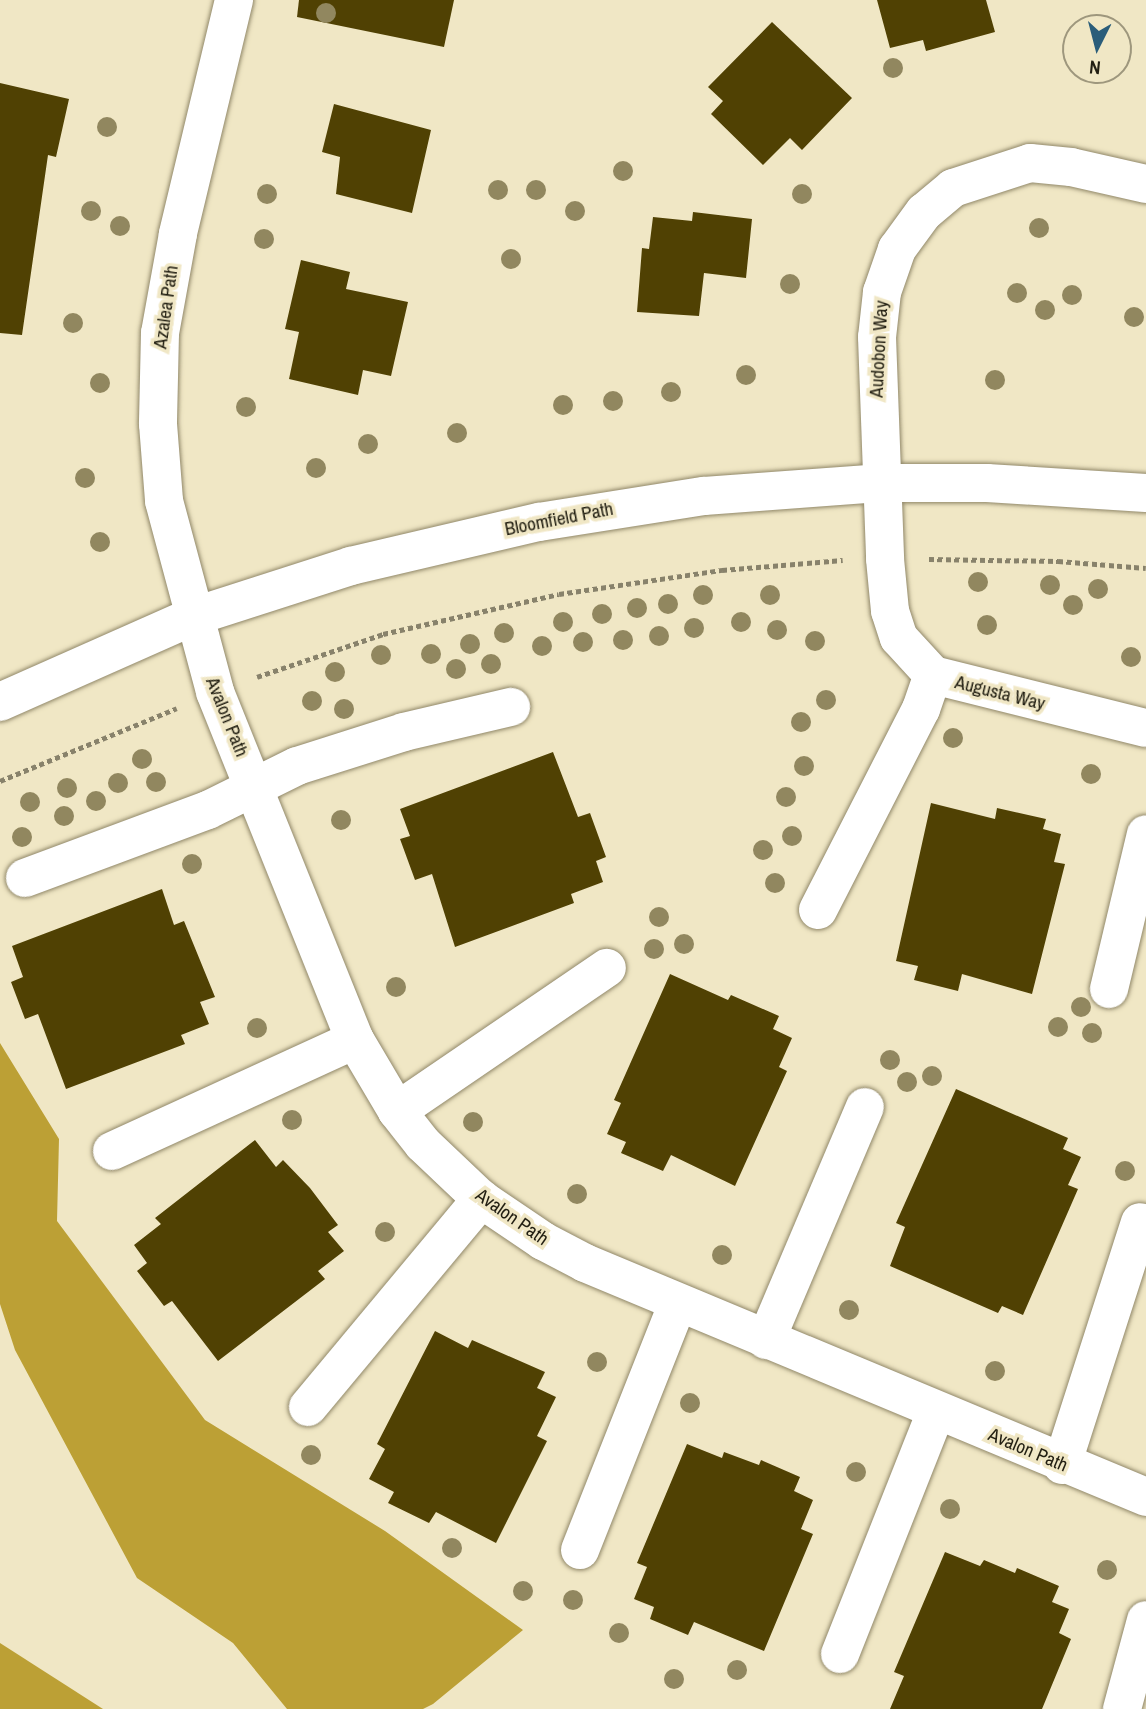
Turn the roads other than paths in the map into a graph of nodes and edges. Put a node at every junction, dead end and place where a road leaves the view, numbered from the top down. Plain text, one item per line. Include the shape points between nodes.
1 (234, 0) edge
2 (1146, 184) edge
3 (883, 483) junction
4 (1146, 493) edge
5 (192, 617) junction
6 (933, 675) junction
7 (0, 702) edge
8 (511, 707) dead end
9 (1146, 727) edge
10 (256, 785) junction
11 (1146, 834) edge
12 (25, 878) dead end
13 (818, 910) dead end
14 (607, 968) dead end
15 (1109, 989) dead end
16 (355, 1040) junction
17 (866, 1107) dead end
18 (397, 1111) junction
19 (111, 1151) dead end
20 (481, 1199) junction
21 (1140, 1222) dead end
22 (678, 1303) junction
23 (766, 1340) junction
24 (308, 1406) dead end
25 (936, 1411) junction
26 (1062, 1465) junction
27 (1146, 1497) edge
28 (579, 1550) dead end
29 (1146, 1620) edge
30 (840, 1654) dead end
31 (1122, 1709) edge

1 - 5 street, Azalea Path via 178,234 160,332 158,424 164,501
2 - 3 street, Audobon Way via 1030,163 953,188 924,212 897,249 882,292 877,410
3 - 4 street, Bloomfield Path via 987,483
3 - 5 street, Bloomfield Path via 704,496 539,522 351,566
3 - 6 street, Augusta Way via 890,611 899,638
5 - 7 street, Bloomfield Path
5 - 10 street, Avalon Path via 215,692
6 - 9 street, Augusta Way
6 - 13 street via 921,709
8 - 10 street via 404,732 296,766
10 - 12 street via 208,810
10 - 16 street, Avalon Path
11 - 15 street
14 - 18 street
16 - 18 street, Avalon Path
16 - 19 street
17 - 23 street
18 - 20 street, Avalon Path via 423,1144
20 - 22 street, Avalon Path via 543,1241
20 - 24 street
21 - 26 street
22 - 23 street, Avalon Path
22 - 28 street
23 - 25 street, Avalon Path
25 - 26 street, Avalon Path
25 - 30 street
26 - 27 street, Avalon Path
29 - 31 street

